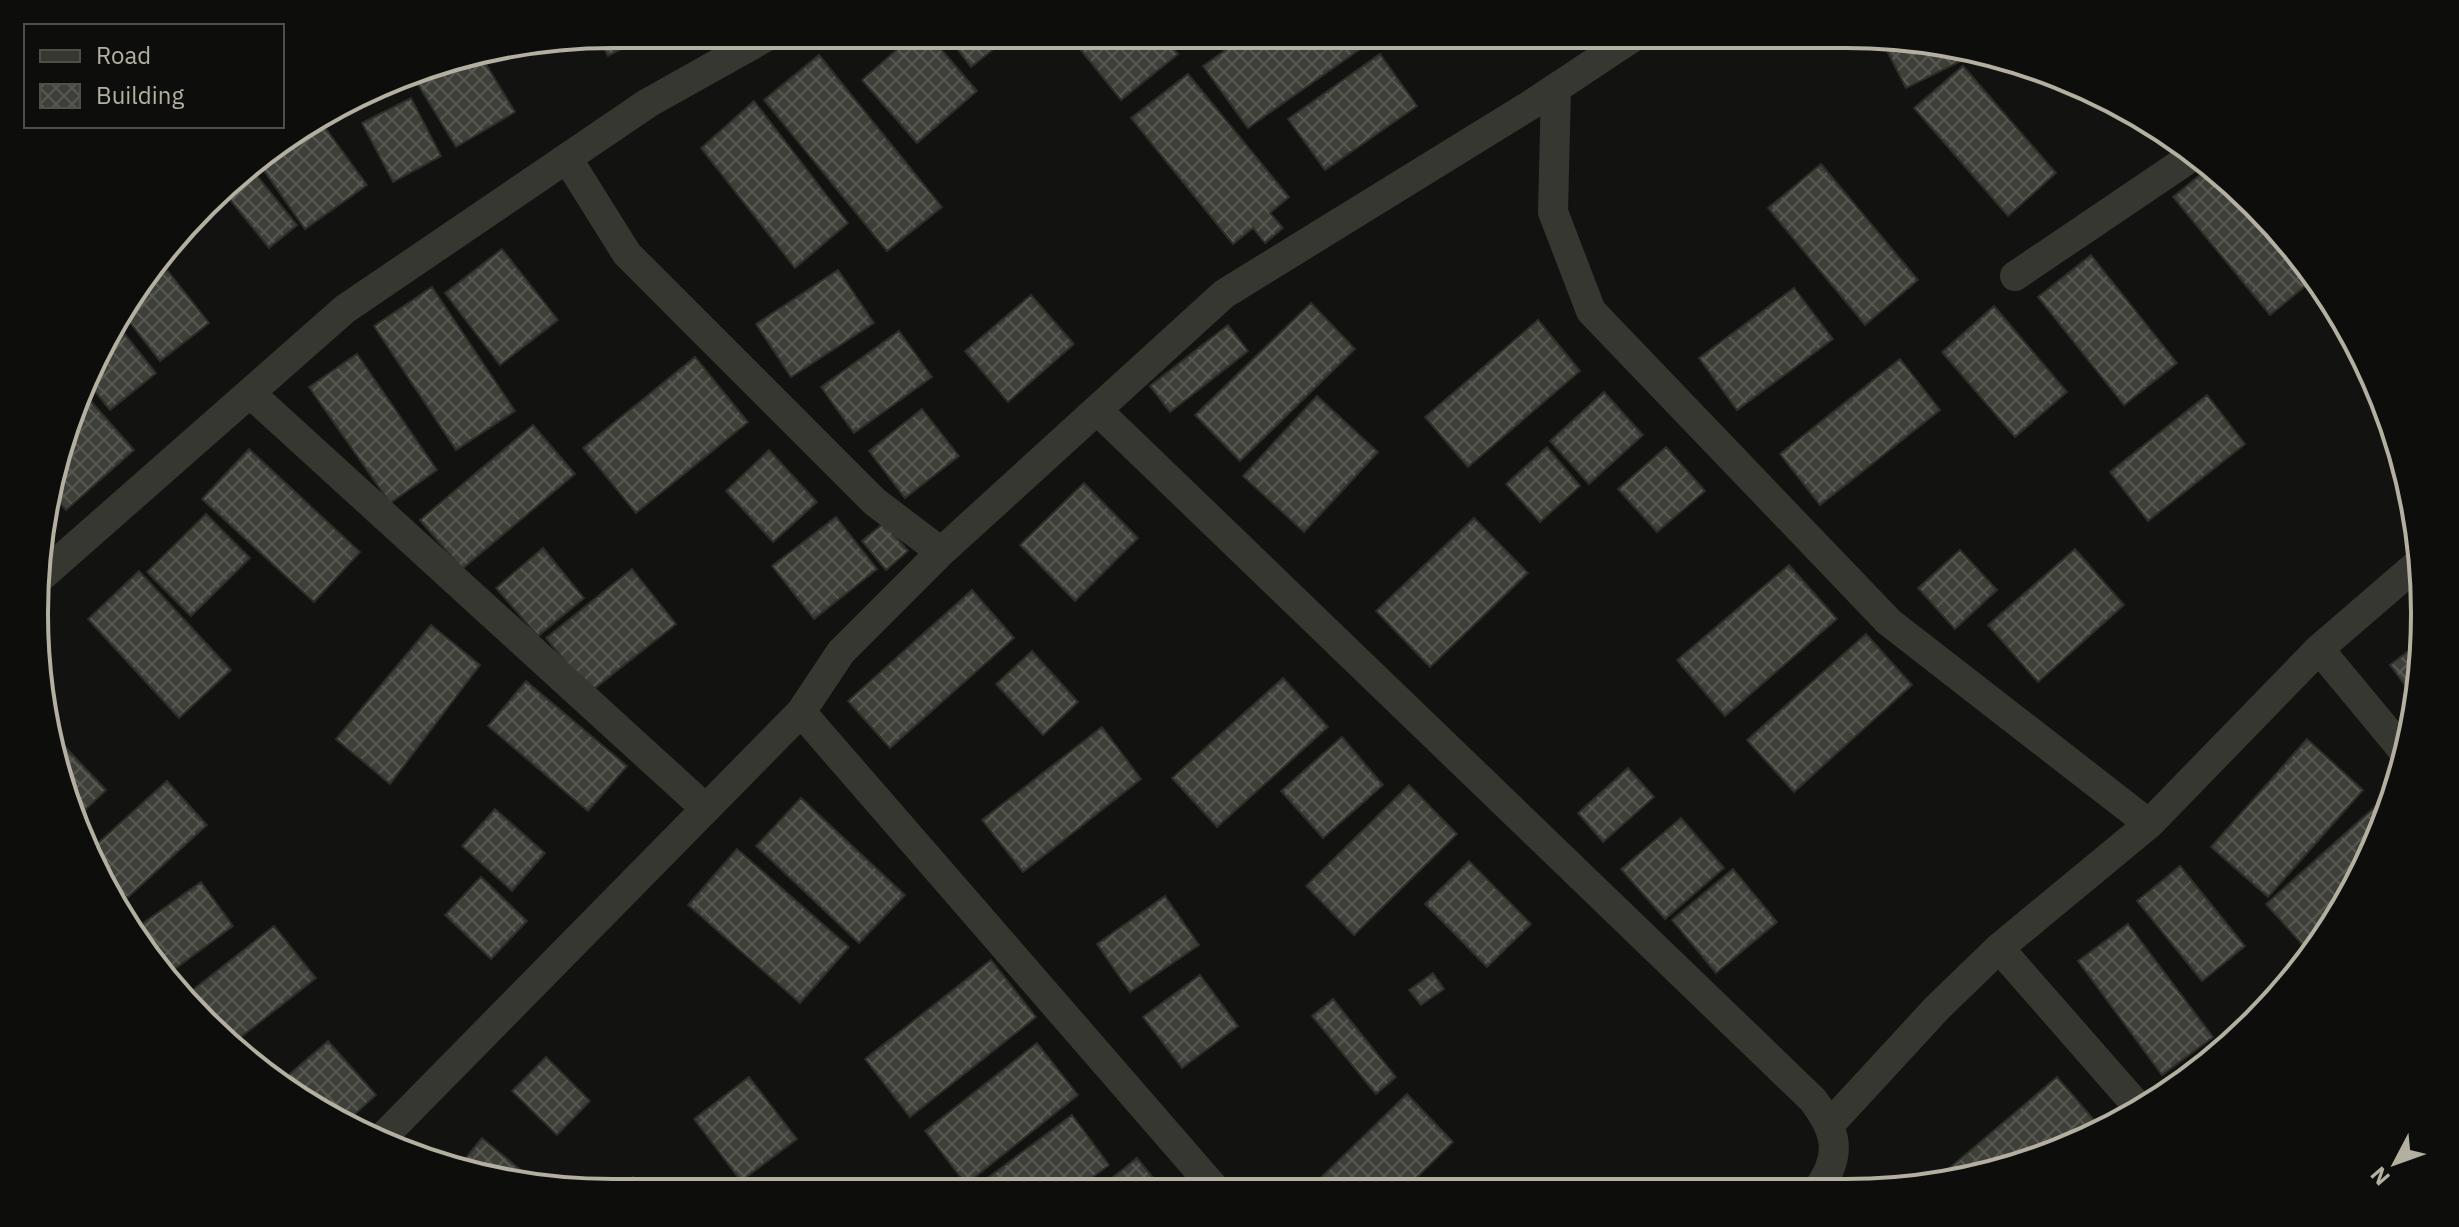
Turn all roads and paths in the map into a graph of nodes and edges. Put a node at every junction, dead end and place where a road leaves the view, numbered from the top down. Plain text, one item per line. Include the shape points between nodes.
1 (746, 48) edge
2 (1616, 48) edge
3 (1556, 88) junction
4 (567, 158) junction
5 (2185, 161) edge
6 (2015, 276) dead end
7 (250, 393) junction
8 (1097, 410) junction
9 (941, 552) junction
10 (50, 569) edge
11 (2409, 571) edge
12 (2319, 649) junction
13 (801, 712) junction
14 (2396, 742) edge
15 (706, 809) junction
16 (2149, 824) junction
17 (1999, 948) junction
18 (2132, 1100) edge
19 (1831, 1123) junction
20 (388, 1132) edge
21 (1206, 1179) edge
22 (1825, 1179) edge

1 - 4 street via 648,103
2 - 3 street
3 - 8 street via 1224,294
3 - 16 street via 1553,212 1591,311 1889,622
4 - 7 street via 345,309
4 - 9 street via 627,254 875,502
5 - 6 street
7 - 10 street
7 - 15 street
8 - 9 street
8 - 19 street
9 - 13 street via 841,652
11 - 12 street
12 - 14 street
12 - 16 street
13 - 15 street
13 - 21 street
15 - 20 street
16 - 17 street
17 - 18 street
17 - 19 street
19 - 22 street via 1834,1148

